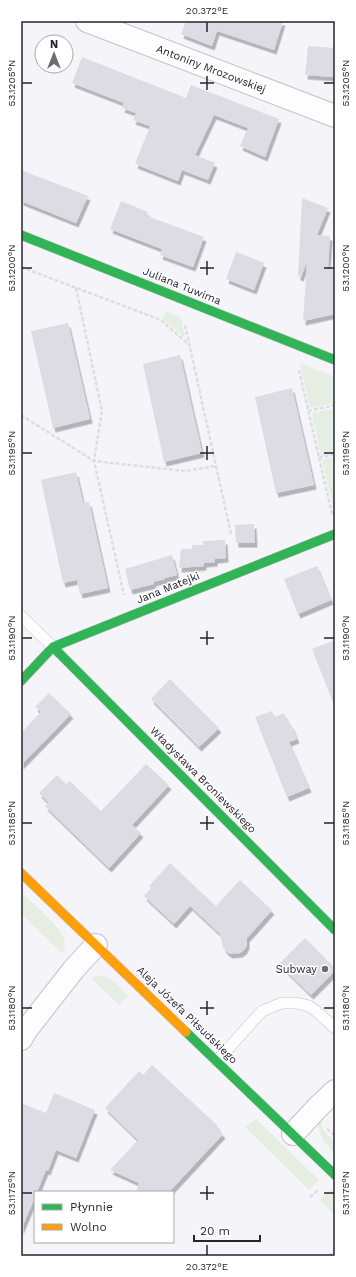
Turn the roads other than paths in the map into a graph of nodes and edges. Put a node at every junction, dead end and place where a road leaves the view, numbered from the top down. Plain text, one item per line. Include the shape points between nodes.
1 (87, 21) edge
2 (335, 116) edge
3 (21, 235) edge
4 (335, 360) edge
5 (335, 534) edge
6 (21, 616) edge
7 (54, 647) junction
8 (21, 681) edge
9 (21, 873) edge
10 (335, 930) edge
11 (96, 945) junction
12 (335, 1028) edge
13 (21, 1039) edge
14 (217, 1061) junction
15 (335, 1091) edge
16 (293, 1134) junction
17 (335, 1175) edge

1 - 2 street, Antoniny Mrozowskiej
3 - 4 street, Juliana Tuwima
5 - 7 street, Jana Matejki
6 - 7 lane
7 - 8 street, Jana Matejki
7 - 10 street, Władysława Broniewskiego
9 - 11 street, Aleja Józefa Piłsudskiego
11 - 13 street via 74,969
11 - 14 street, Aleja Józefa Piłsudskiego
12 - 14 lane via 308,1006 282,1003 262,1011
14 - 16 street, Aleja Józefa Piłsudskiego
15 - 16 street
16 - 17 street, Aleja Józefa Piłsudskiego

